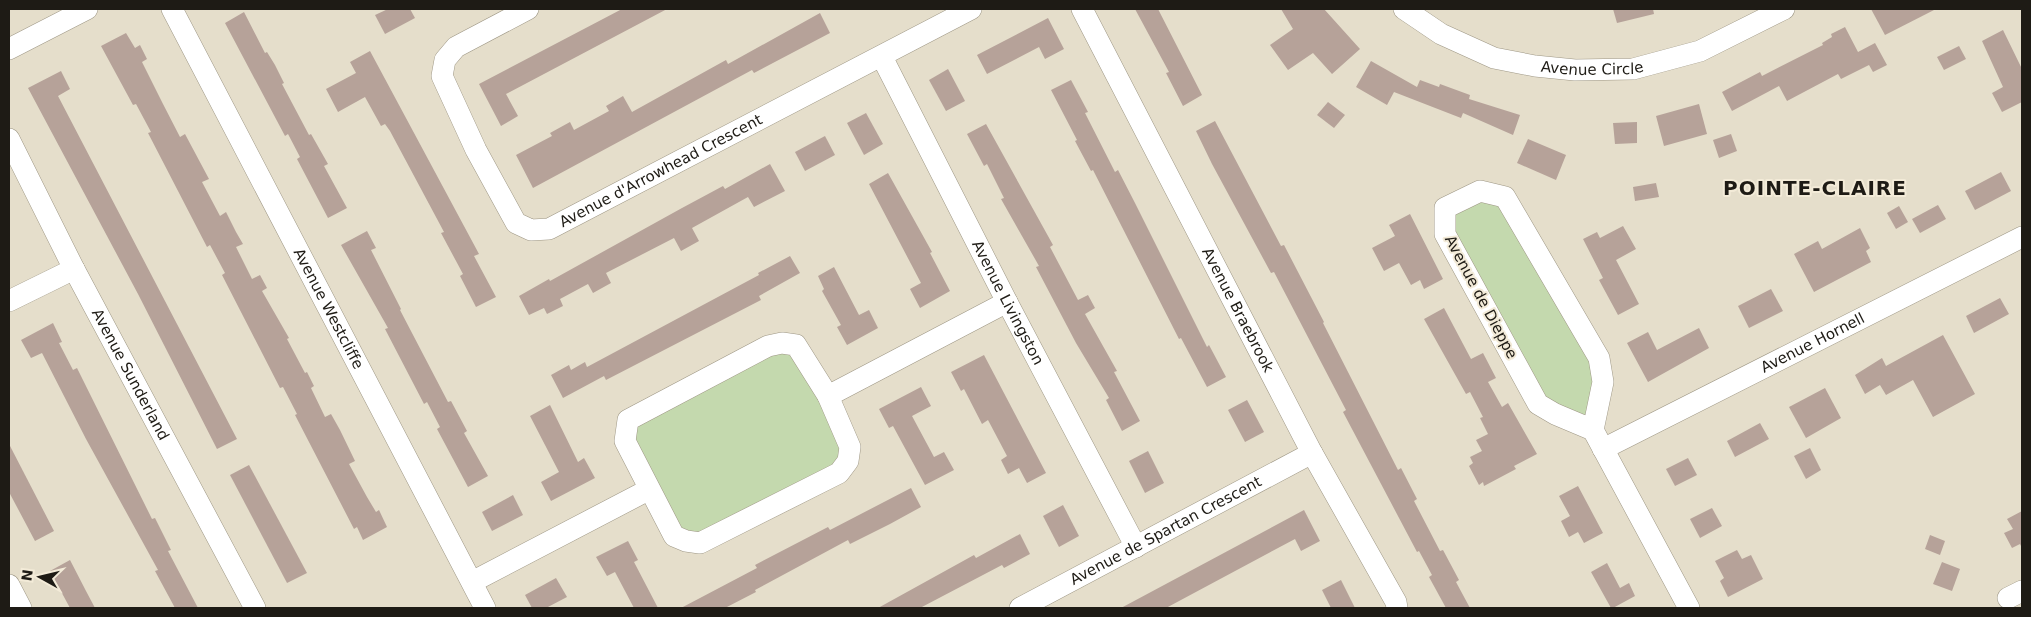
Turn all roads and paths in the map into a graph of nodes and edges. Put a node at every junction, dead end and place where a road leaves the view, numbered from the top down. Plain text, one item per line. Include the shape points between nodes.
1 (88, 9) edge
2 (172, 9) edge
3 (528, 9) edge
4 (971, 9) edge
5 (1082, 9) edge
6 (1404, 9) edge
7 (1784, 9) edge
8 (9, 49) edge
9 (882, 57) junction
10 (9, 139) edge
11 (2022, 237) edge
12 (74, 269) junction
13 (9, 301) edge
14 (1007, 302) junction
15 (828, 396) junction
16 (1593, 430) junction
17 (1603, 449) junction
18 (1312, 453) junction
19 (648, 490) junction
20 (1136, 547) junction
21 (472, 582) junction
22 (9, 585) edge
23 (21, 608) edge
24 (254, 608) edge
25 (485, 608) edge
26 (1020, 608) edge
27 (1398, 608) edge
28 (1688, 608) edge

1 - 8 street
2 - 21 street, Avenue Westcliffe
3 - 9 street, Avenue d'Arrowhead Crescent via 456,47 446,60 442,76 476,150 516,223 531,230 549,229
4 - 9 street, Avenue d'Arrowhead Crescent
5 - 18 street, Avenue Braebrook
6 - 7 street, Avenue Circle via 1441,34 1494,58 1575,70 1632,69 1700,51
9 - 14 street, Avenue Livingston
10 - 12 street, Avenue Sunderland
11 - 17 street, Avenue Hornell
12 - 13 street
12 - 24 street, Avenue Sunderland
14 - 15 street
14 - 20 street, Avenue Livingston
15 - 19 street via 850,447 848,461 839,473 700,543 674,536
15 - 19 street via 796,345 768,346 628,420 625,441
16 - 16 street, Avenue de Dieppe via 1603,382 1599,358 1505,197 1480,191 1445,208 1445,234 1538,404
16 - 17 street
17 - 28 street
18 - 20 street, Avenue de Spartan Crescent
18 - 27 street, Avenue Braebrook
19 - 21 street
20 - 26 street, Avenue de Spartan Crescent
21 - 25 street, Avenue Westcliffe
22 - 23 street

